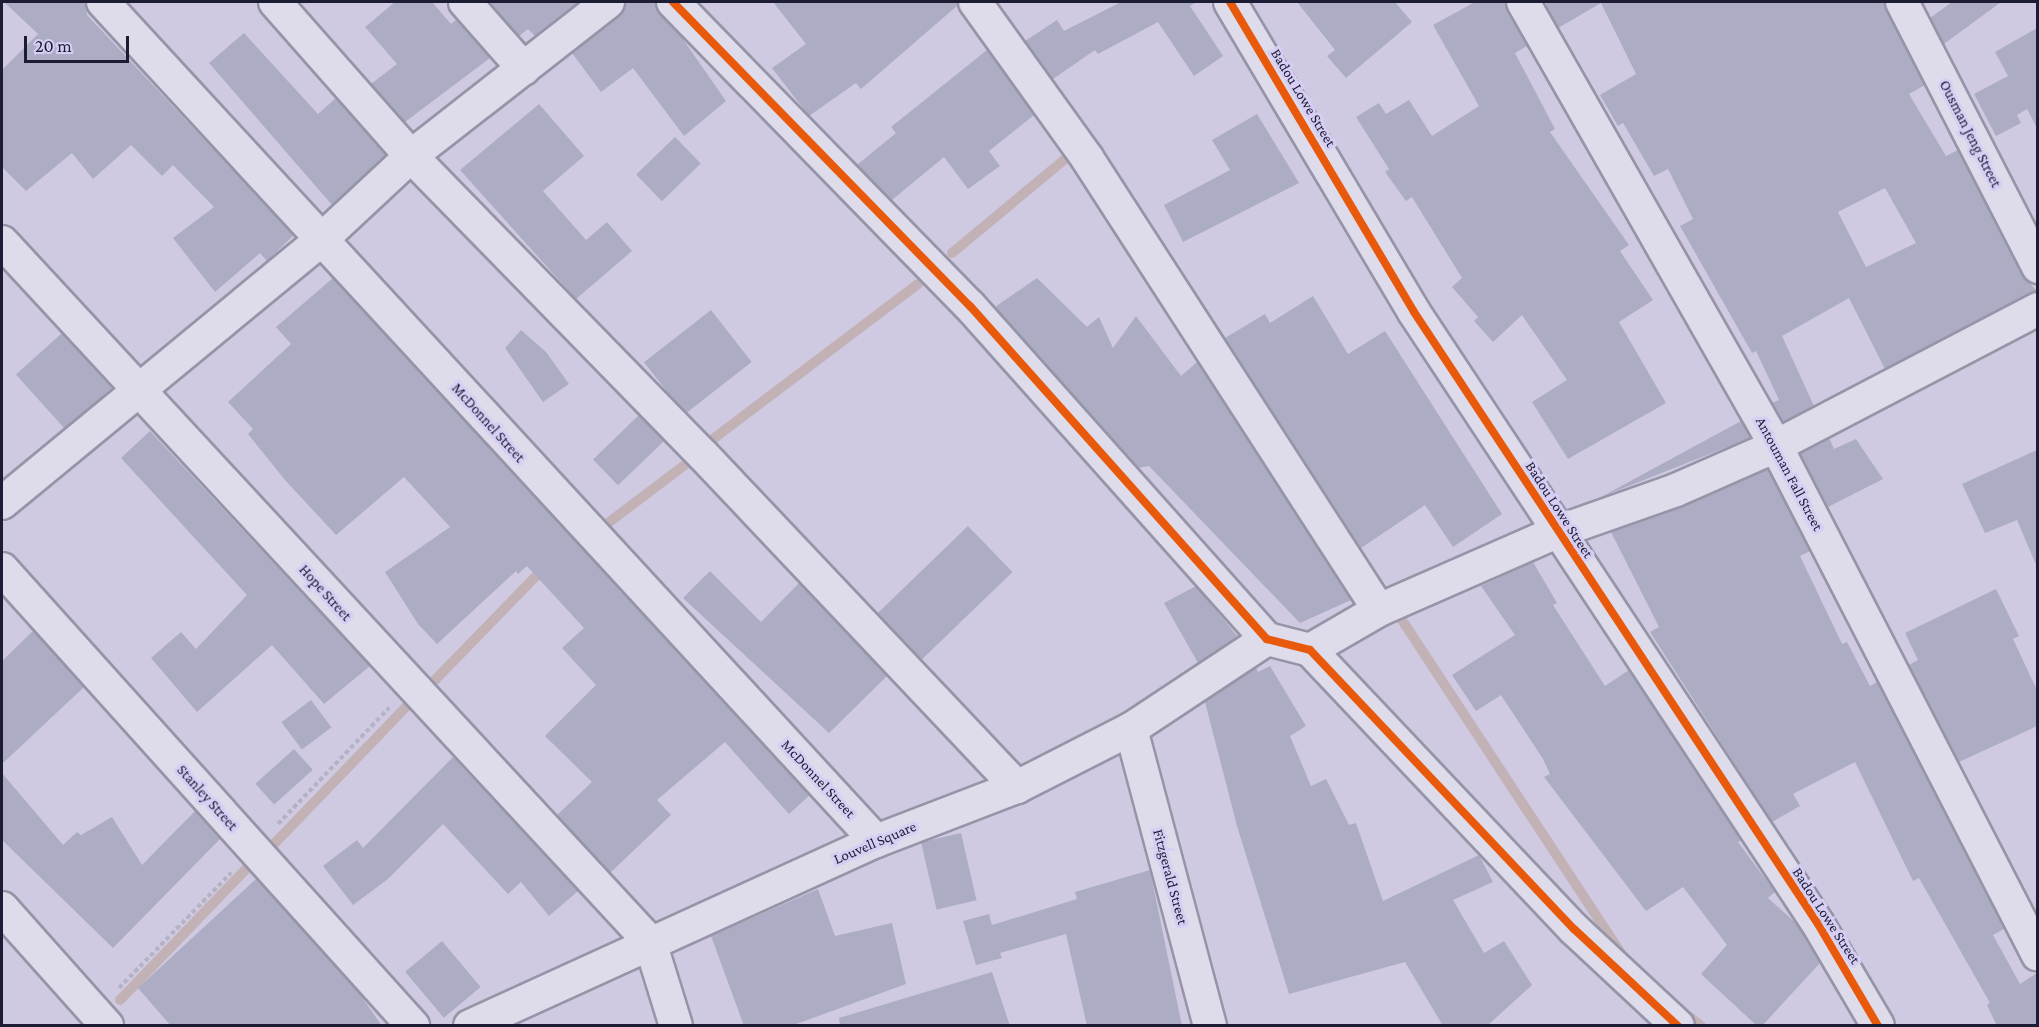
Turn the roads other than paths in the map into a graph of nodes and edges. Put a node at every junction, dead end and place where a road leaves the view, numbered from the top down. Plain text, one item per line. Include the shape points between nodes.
1 (104, 2) edge
2 (275, 2) edge
3 (465, 2) edge
4 (608, 2) edge
5 (673, 2) edge
6 (975, 2) edge
7 (1230, 2) edge
8 (1523, 2) edge
9 (1902, 2) edge
10 (524, 69) junction
11 (411, 156) junction
12 (321, 240) junction
13 (2, 242) edge
14 (2037, 267) edge
15 (2037, 309) edge
16 (141, 391) junction
17 (1776, 446) junction
18 (2, 503) edge
19 (1557, 532) junction
20 (2, 569) edge
21 (1379, 610) junction
22 (1267, 639) junction
23 (1310, 650) junction
24 (1131, 729) junction
25 (1017, 787) junction
26 (876, 841) junction
27 (2, 908) edge
28 (650, 942) junction
29 (2037, 955) edge
30 (107, 1026) edge
31 (413, 1026) edge
32 (470, 1026) edge
33 (676, 1026) edge
34 (1210, 1026) edge
35 (1678, 1026) edge
36 (1878, 1026) edge

1 - 12 street, McDonnel Street
2 - 11 street
3 - 10 street
4 - 10 street
5 - 22 street via 970,306
6 - 21 street via 1087,158
7 - 19 street, Badou Lowe Street via 1414,312
8 - 17 street, Antouman Fall Street
9 - 14 street, Ousman Jeng Street
10 - 11 street
11 - 12 street
11 - 25 street via 703,455
12 - 16 street
12 - 26 street, McDonnel Street
13 - 16 street, Hope Street
15 - 17 street
16 - 18 street
16 - 28 street, Hope Street
17 - 19 street via 1676,490
17 - 29 street, Antouman Fall Street
19 - 21 street
19 - 36 street, Badou Lowe Street via 1818,924
20 - 31 street, Stanley Street
21 - 23 street
22 - 23 street
22 - 24 street, Louvell Square
23 - 35 street via 1574,929
24 - 25 street, Louvell Square
24 - 34 street, Fitzgerald Street
25 - 26 street, Louvell Square
26 - 28 street, Louvell Square
27 - 30 street
28 - 32 street, Louvell Square
28 - 33 street

